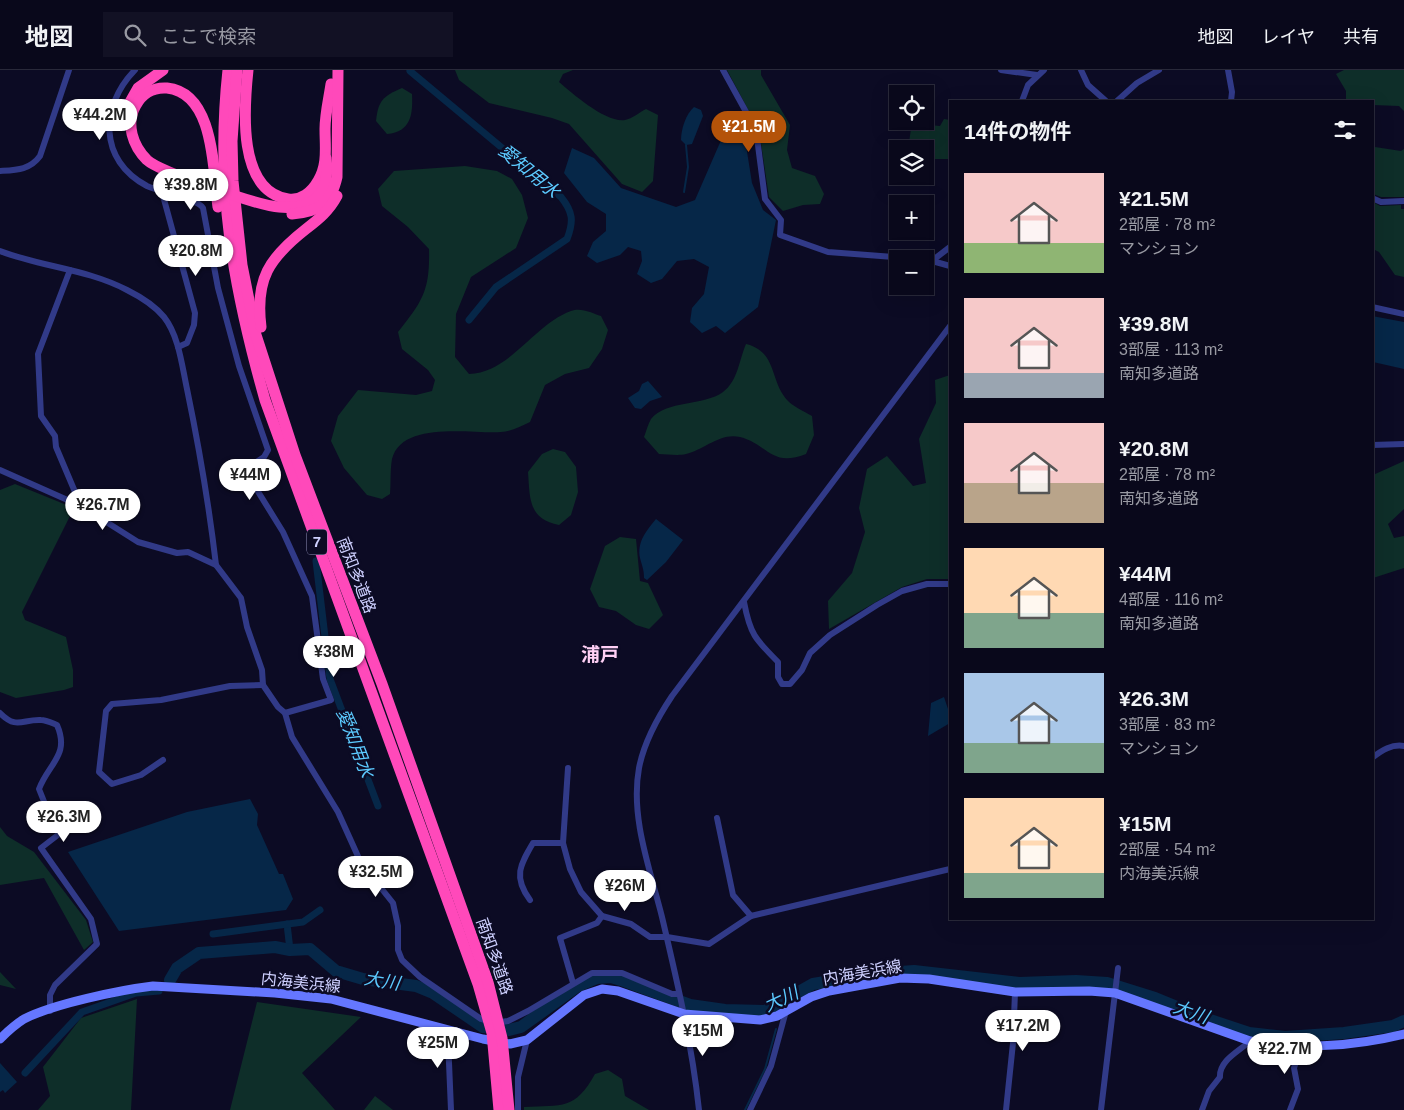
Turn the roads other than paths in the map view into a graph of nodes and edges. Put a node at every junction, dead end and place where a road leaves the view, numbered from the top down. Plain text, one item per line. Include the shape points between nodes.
1 (70, 70) edge
2 (135, 70) edge
3 (163, 70) edge
4 (228, 70) edge
5 (238, 70) edge
6 (248, 70) edge
7 (332, 70) edge
8 (338, 70) edge
9 (723, 70) edge
10 (1001, 70) edge
11 (1044, 70) edge
12 (1081, 70) edge
13 (1159, 70) edge
14 (1228, 70) edge
15 (1037, 75) junction
16 (1022, 100) edge
17 (1105, 100) edge
18 (1118, 100) edge
19 (1231, 100) edge
20 (332, 158) junction
21 (0, 171) edge
22 (203, 187) junction
23 (162, 192) junction
24 (1374, 199) edge
25 (1404, 201) edge
26 (949, 248) edge
27 (0, 251) edge
28 (889, 257) edge
29 (934, 259) edge
30 (934, 260) edge
31 (949, 266) edge
32 (70, 270) junction
33 (233, 274) junction
34 (1374, 307) edge
35 (1404, 314) edge
36 (949, 327) edge
37 (178, 347) junction
38 (1404, 444) edge
39 (1374, 445) edge
40 (295, 455) junction
41 (0, 470) edge
42 (81, 506) junction
43 (216, 565) junction
44 (949, 584) edge
45 (744, 602) junction
46 (263, 685) junction
47 (285, 713) junction
48 (0, 714) edge
49 (1404, 746) edge
50 (1374, 756) edge
51 (163, 760) dead end
52 (568, 768) dead end
53 (717, 818) dead end
54 (563, 843) junction
55 (949, 869) edge
56 (530, 900) dead end
57 (602, 916) junction
58 (751, 916) junction
59 (667, 937) junction
60 (1118, 968) dead end
61 (572, 983) junction
62 (1015, 992) junction
63 (1115, 994) junction
64 (680, 996) junction
65 (488, 997) junction
66 (50, 1011) junction
67 (683, 1011) junction
68 (786, 1011) junction
69 (450, 1030) junction
70 (1404, 1034) edge
71 (0, 1039) edge
72 (527, 1040) junction
73 (1250, 1041) junction
74 (1301, 1046) junction
75 (500, 1056) junction
76 (451, 1110) edge
77 (499, 1110) edge
78 (510, 1110) edge
79 (518, 1110) edge
80 (699, 1110) edge
81 (750, 1110) edge
82 (1006, 1110) edge
83 (1101, 1110) edge
84 (1202, 1110) edge
85 (1290, 1110) edge

1 - 21 street via 40,156 34,164 23,169
2 - 23 street via 115,98 109,132 114,150 126,168 140,181
3 - 22 highway via 133,94 125,112 125,133 135,155 155,173
4 - 33 highway, 南知多道路 / 7 via 223,141 225,212
5 - 40 highway, 南知多道路 / 7 via 232,141 233,181 246,294
6 - 20 highway via 247,144 253,173 264,186 278,196 298,199 318,182
7 - 20 highway via 325,128
8 - 20 highway
9 - 28 street via 756,130 766,199 781,220 780,235 828,252
10 - 15 street
11 - 15 street
12 - 17 street via 1088,85
13 - 18 street via 1137,83
14 - 19 street
15 - 16 street via 1028,85
20 - 22 highway via 327,181 311,203 302,206 277,207 250,202
20 - 40 highway via 342,178 333,204 318,221 281,250 265,272 260,287 260,327 297,446
22 - 33 highway via 163,171 139,150 132,136 131,116 146,94 163,88 185,94 203,117 209,135 228,267
23 - 37 street via 195,313 187,343
23 - 47 street via 198,202 203,208 218,288 268,450 250,467 249,477 283,532 312,596 320,663 331,700
24 - 25 street via 1381,202
26 - 29 street
27 - 32 street
30 - 31 street
32 - 37 street via 89,274 127,290 153,307 164,317
32 - 42 street via 38,354 40,398 41,416 55,436 56,447
33 - 65 highway, 南知多道路 / 7 via 266,400
34 - 35 street
36 - 45 street
37 - 43 street via 208,495
38 - 39 street
40 - 65 highway, 南知多道路 / 7 via 382,684
41 - 42 street
42 - 43 street via 138,542 177,553 188,552
43 - 46 street via 241,598 262,670
44 - 45 street via 927,584 902,591 876,605 830,635 810,653 790,684 782,684 778,677 778,662 749,627
45 - 59 street via 665,708 639,767 636,807
46 - 47 street
46 - 51 street via 230,686 161,700 112,704 106,711 99,772 112,784 141,775
47 - 61 street via 292,737 338,812 361,863 393,903 398,926 398,950 402,960 420,977 480,1019 494,1023 508,1021 554,998
48 - 66 street via 8,722 42,719 57,725 62,736 60,755 44,776 39,789 47,809 63,831 41,848 91,919 97,944 56,985 50,995
49 - 50 street via 1381,750
52 - 54 street
53 - 58 street via 734,895
54 - 56 street via 533,843 519,866 523,891
54 - 57 street via 570,870 581,892
55 - 58 street
57 - 59 street via 631,924 650,937
57 - 61 street via 597,923 560,938
58 - 59 street via 709,944
59 - 64 street
60 - 63 street
61 - 64 street via 592,973 622,973
62 - 63 main road, 内海美浜線
62 - 68 main road, 内海美浜線 via 929,978 900,978 829,991
62 - 82 street via 1014,1043
63 - 73 main road, 内海美浜線
63 - 83 street
64 - 67 street
65 - 75 highway, 南知多道路 / 7
66 - 69 main road, 内海美浜線 via 136,988 172,986 331,999
66 - 71 main road, 内海美浜線 via 24,1020
67 - 68 main road, 内海美浜線 via 760,1020
67 - 72 main road, 内海美浜線 via 602,989 584,995
67 - 80 street via 695,1068
68 - 81 street via 771,1066
69 - 72 main road, 内海美浜線 via 510,1044
69 - 76 street
70 - 74 main road, 内海美浜線 via 1360,1042
72 - 79 street via 518,1077
73 - 74 main road, 内海美浜線
73 - 84 street via 1229,1057 1220,1077 1208,1091
74 - 85 street via 1294,1068 1298,1089
75 - 77 highway, 南知多道路 / 7
75 - 78 highway, 南知多道路 / 7

